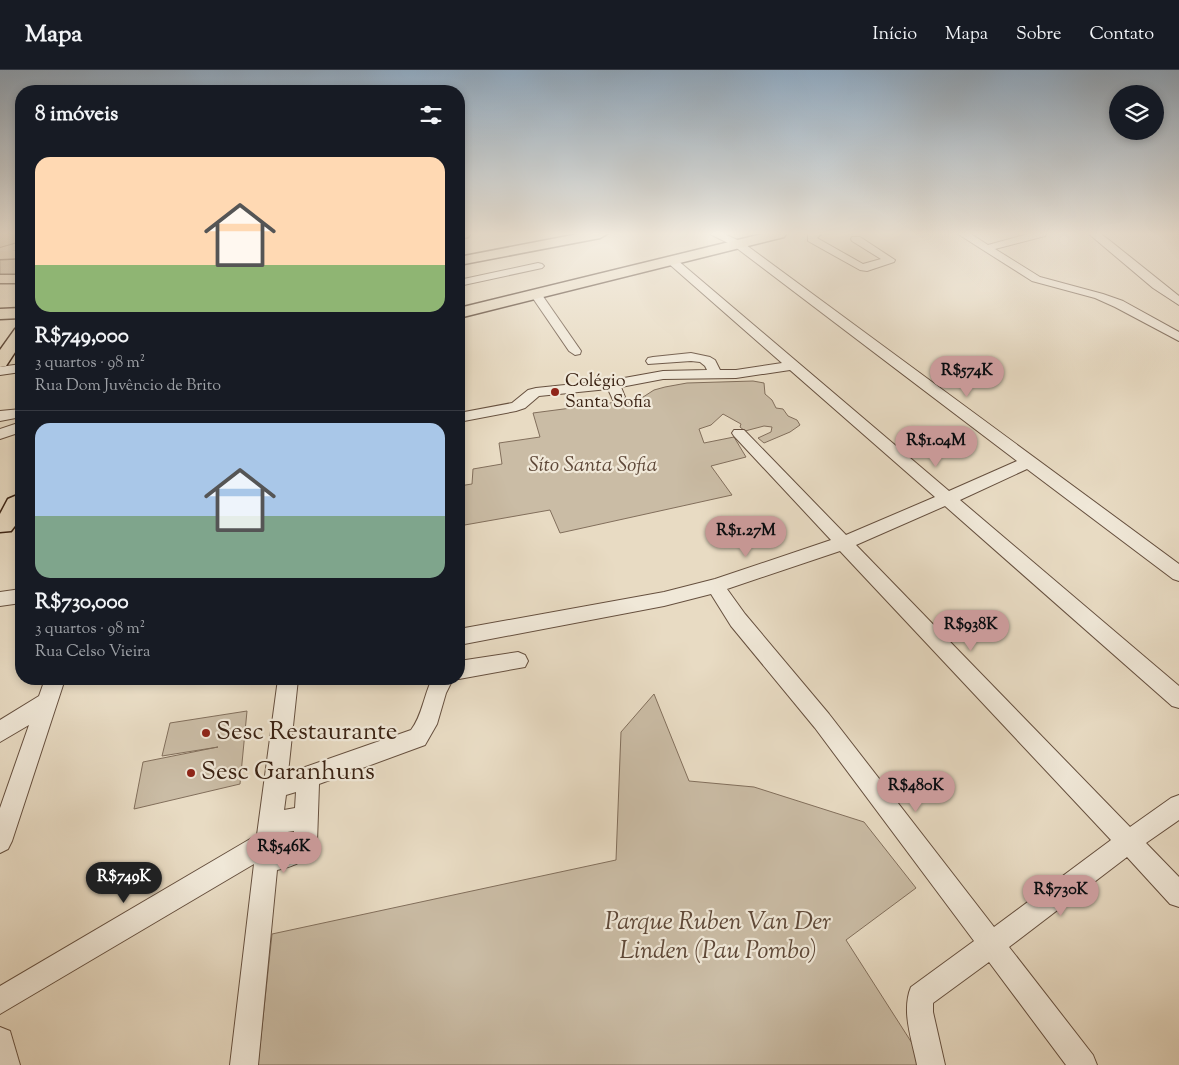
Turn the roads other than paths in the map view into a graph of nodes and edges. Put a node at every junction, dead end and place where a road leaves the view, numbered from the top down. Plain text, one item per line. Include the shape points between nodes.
1 (592, 280) edge
2 (694, 280) edge
3 (786, 280) edge
4 (1041, 280) edge
5 (1151, 280) edge
6 (536, 294) junction
7 (1179, 301) edge
8 (465, 312) edge
9 (15, 313) edge
10 (0, 314) edge
11 (1179, 337) edge
12 (15, 341) edge
13 (575, 352) dead end
14 (653, 361) dead end
15 (0, 362) edge
16 (792, 366) junction
17 (15, 369) edge
18 (0, 371) edge
19 (714, 374) junction
20 (15, 414) edge
21 (0, 416) edge
22 (465, 416) edge
23 (15, 429) edge
24 (739, 433) dead end
25 (0, 434) edge
26 (1028, 462) junction
27 (949, 498) junction
28 (843, 543) junction
29 (1179, 574) edge
30 (716, 586) junction
31 (15, 597) edge
32 (0, 600) edge
33 (465, 636) edge
34 (518, 661) dead end
35 (465, 669) edge
36 (53, 685) edge
37 (287, 685) edge
38 (439, 685) edge
39 (1179, 699) edge
40 (47, 702) junction
41 (0, 732) edge
42 (308, 776) junction
43 (276, 786) junction
44 (1179, 806) edge
45 (306, 818) junction
46 (0, 841) edge
47 (268, 841) junction
48 (1128, 841) junction
49 (1179, 895) edge
50 (992, 945) junction
51 (0, 1001) edge
52 (0, 1041) edge
53 (6, 1065) edge
54 (244, 1065) edge
55 (931, 1065) edge
56 (1083, 1065) edge

1 - 6 main road
2 - 16 street
3 - 26 street
4 - 11 street via 1099,296
5 - 7 street
6 - 8 main road
6 - 13 street
9 - 10 main road
12 - 15 main road
14 - 19 street via 684,357 702,359 712,366
16 - 19 street
16 - 27 street
17 - 18 street
19 - 22 street via 663,375 615,391 536,392 512,408
20 - 21 street
23 - 25 street
24 - 28 street
26 - 27 street
26 - 29 street
27 - 28 street
27 - 39 street
28 - 30 street
28 - 48 street
30 - 33 street
30 - 50 street via 738,620 822,721
31 - 32 street
34 - 35 street
36 - 40 street
37 - 43 street
38 - 42 street via 425,730 418,738
40 - 41 street
40 - 46 street
42 - 43 street
42 - 45 street
43 - 47 street
44 - 48 street
45 - 47 street
45 - 47 street via 305,842 297,854
47 - 51 street
47 - 54 street
48 - 49 street
48 - 50 street
50 - 55 street via 920,996 920,1012
50 - 56 street
52 - 53 street

